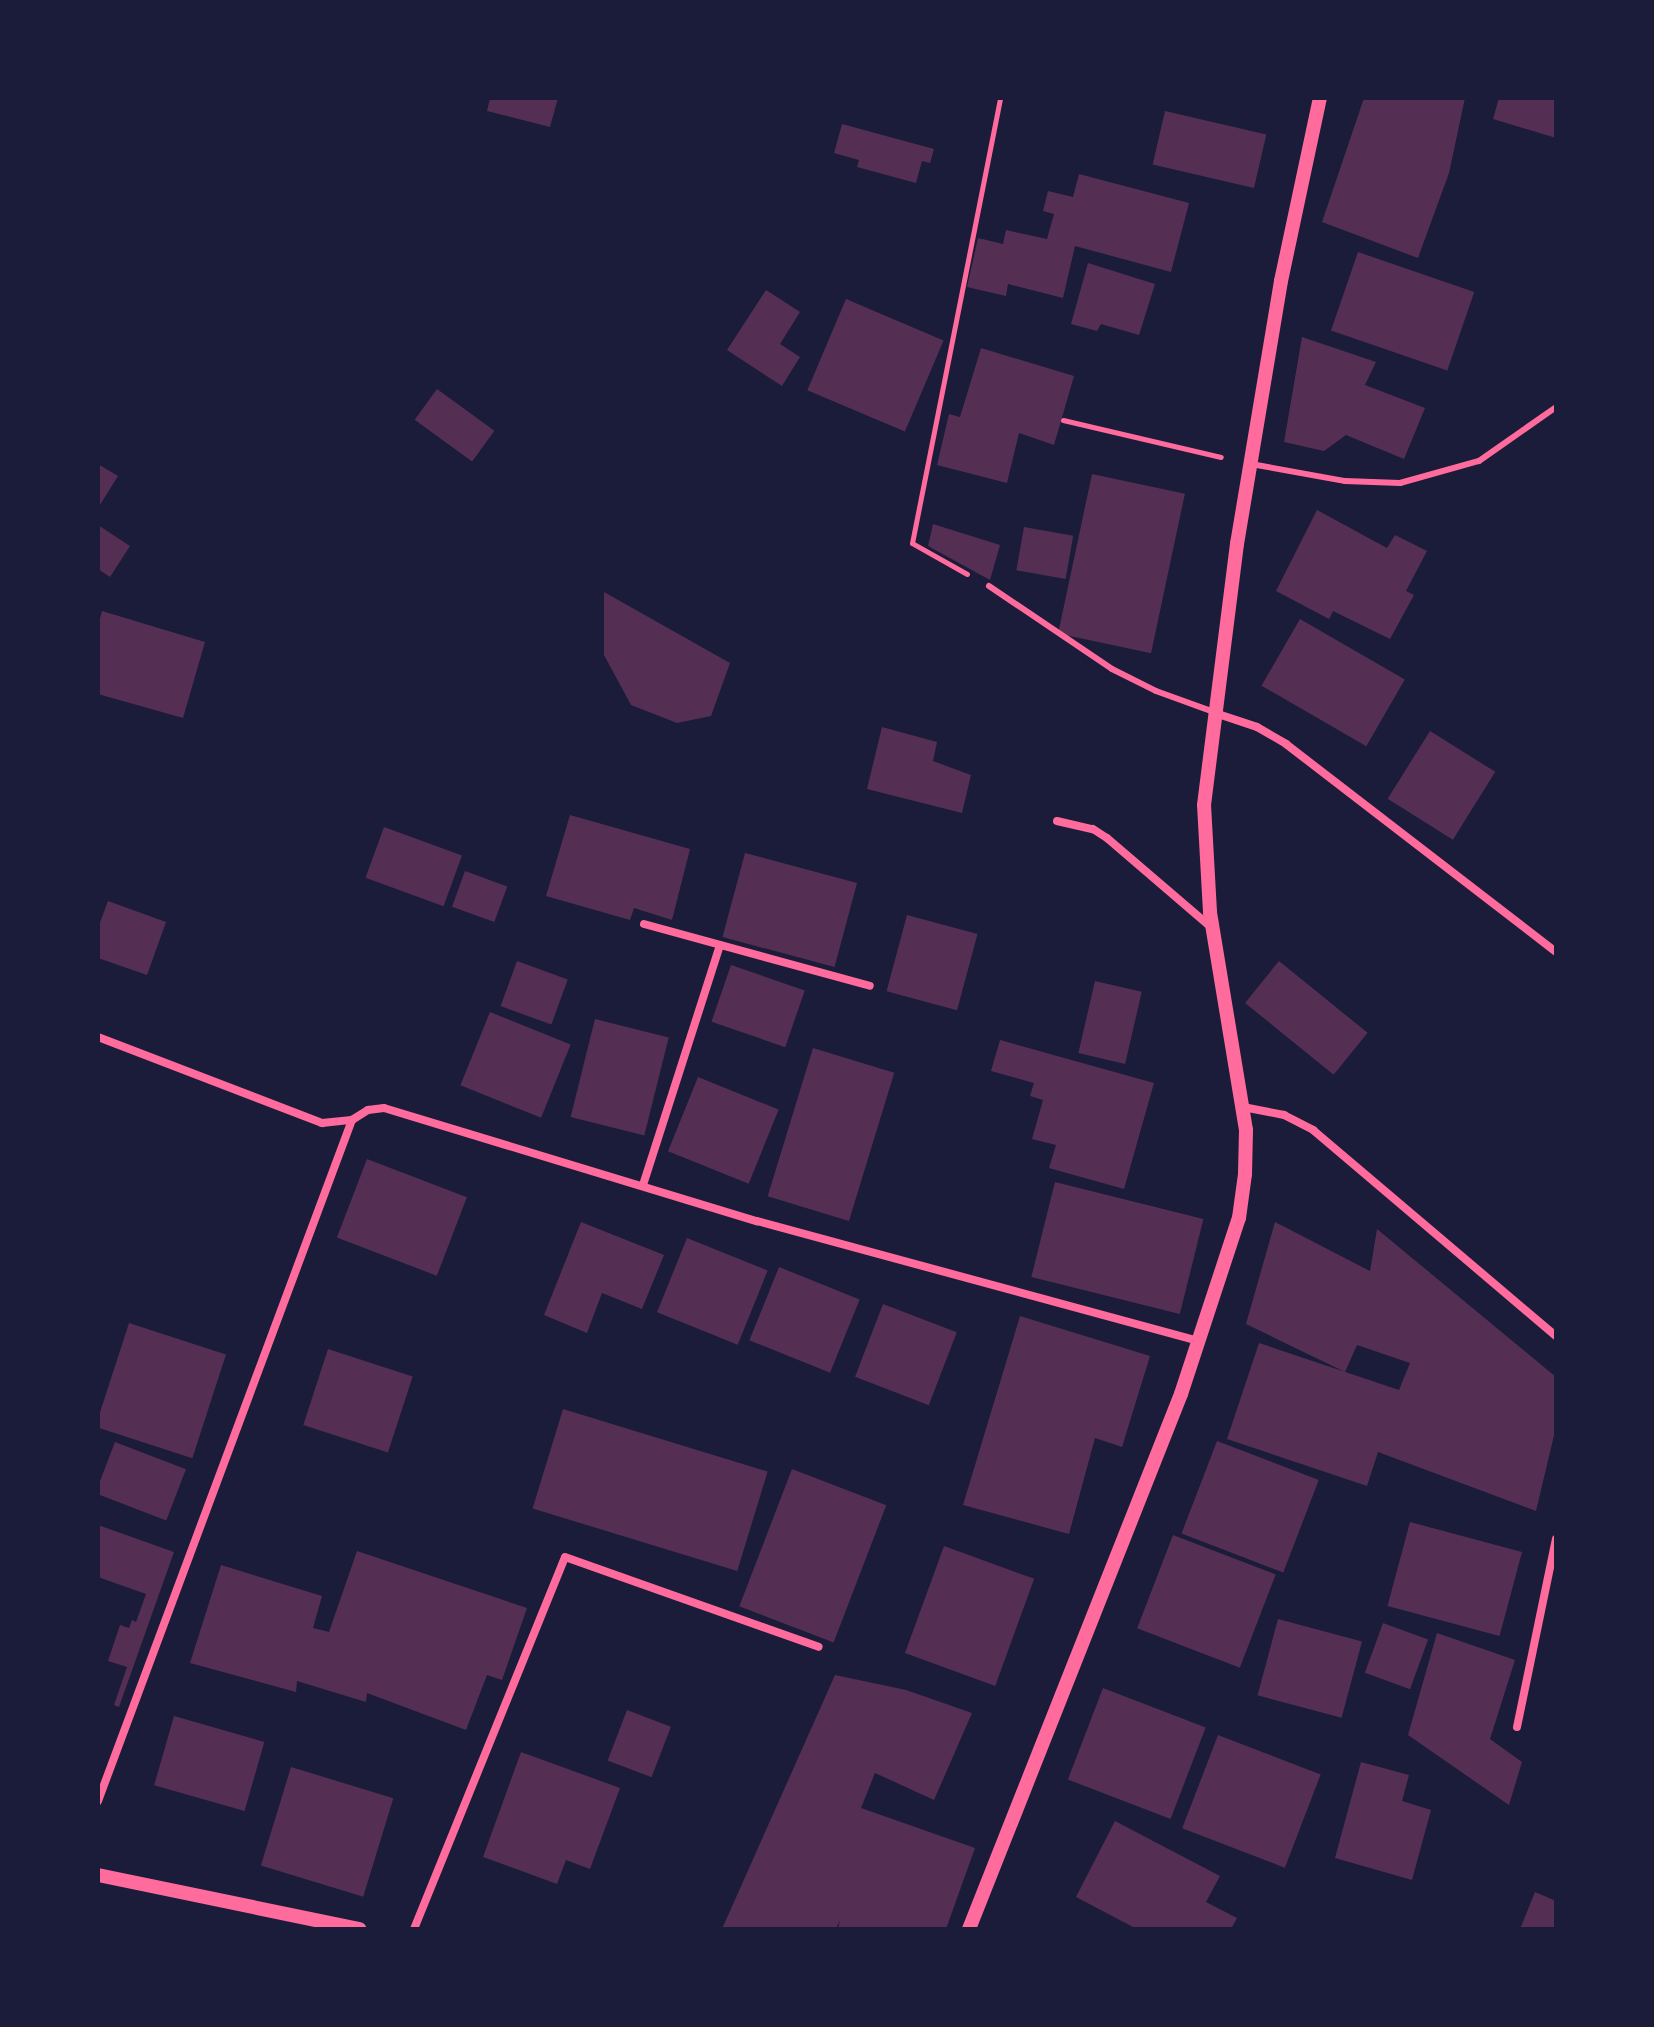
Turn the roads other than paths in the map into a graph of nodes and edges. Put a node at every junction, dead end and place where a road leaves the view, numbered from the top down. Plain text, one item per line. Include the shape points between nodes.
1 (1320, 98) edge
2 (1556, 407) edge
3 (1251, 464) junction
4 (989, 586) road end
5 (1214, 712) junction
6 (1057, 821) dead end
7 (644, 924) dead end
8 (1213, 930) junction
9 (720, 945) junction
10 (1556, 952) edge
11 (870, 986) dead end
12 (98, 1037) edge
13 (1243, 1107) junction
14 (352, 1120) junction
15 (643, 1185) junction
16 (1556, 1336) edge
17 (1201, 1341) junction
18 (1556, 1539) edge
19 (819, 1647) dead end
20 (1517, 1727) dead end
21 (98, 1801) edge
22 (98, 1875) edge
23 (359, 1929) edge
24 (414, 1929) edge
25 (969, 1929) edge

1 - 3 street via 1281,281
2 - 3 lane via 1479,461 1400,483 1345,481
3 - 5 street
4 - 5 lane via 1112,669
5 - 8 street via 1204,834
5 - 10 street via 1286,744
6 - 8 street via 1093,829 1107,838
7 - 9 street
8 - 13 street
9 - 11 street
9 - 15 street
12 - 14 street via 322,1123
13 - 16 street via 1284,1115 1313,1130
13 - 17 street via 1247,1151 1239,1218
14 - 15 street via 384,1108
14 - 21 street
15 - 17 street via 935,1271
17 - 25 street
18 - 20 street
19 - 24 street via 565,1557
22 - 23 street

